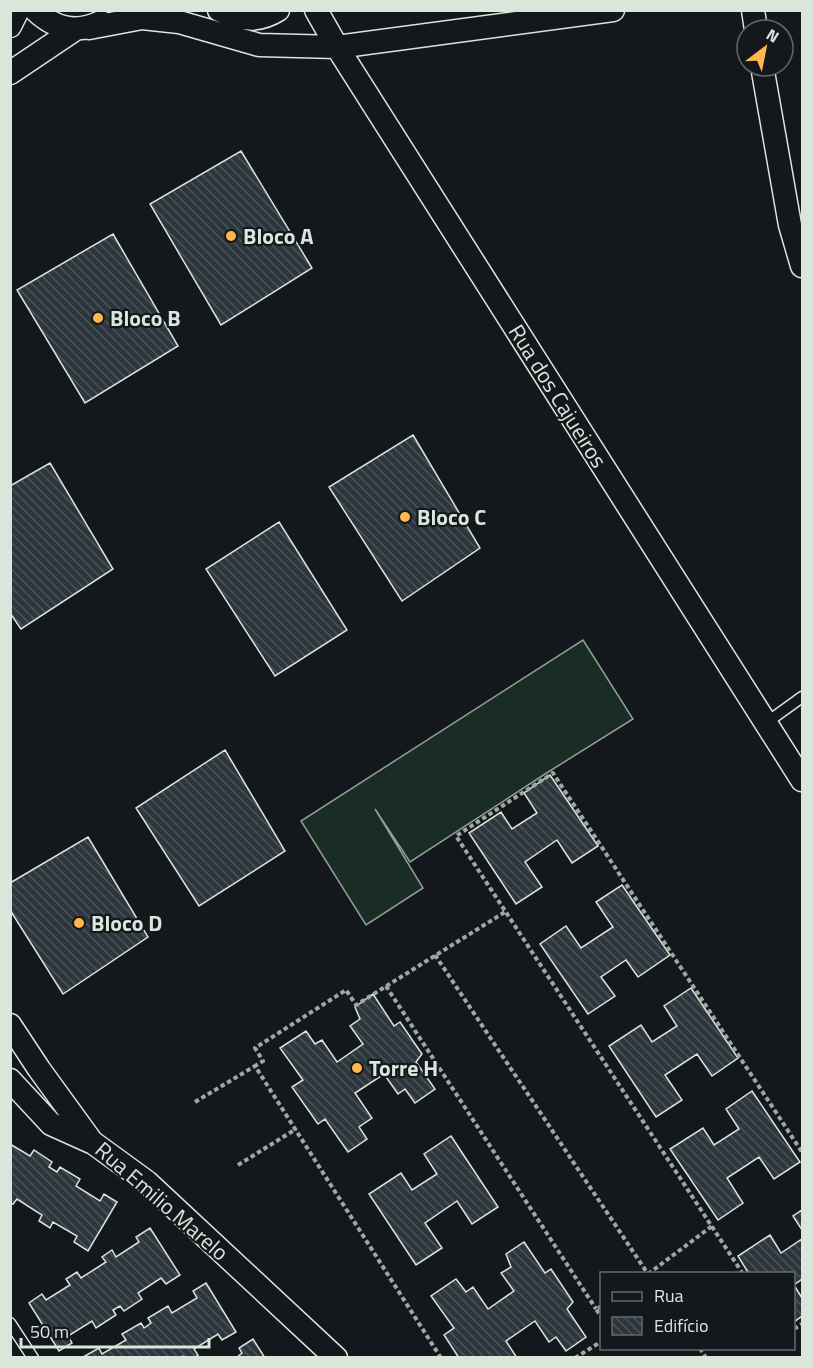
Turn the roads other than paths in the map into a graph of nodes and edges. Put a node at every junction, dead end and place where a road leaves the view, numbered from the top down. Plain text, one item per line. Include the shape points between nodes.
1 (18, 10) edge
2 (34, 10) edge
3 (116, 10) edge
4 (219, 10) edge
5 (279, 10) edge
6 (316, 10) edge
7 (613, 10) edge
8 (10, 27) edge
9 (82, 29) junction
10 (337, 47) junction
11 (10, 73) edge
12 (765, 78) edge
13 (796, 223) edge
14 (802, 266) edge
15 (802, 697) edge
16 (766, 723) junction
17 (802, 780) edge
18 (10, 1025) edge
19 (39, 1069) junction
20 (12, 1085) edge
21 (92, 1142) junction
22 (10, 1323) edge
23 (33, 1358) edge
24 (336, 1358) edge

1 - 8 street
2 - 9 street via 58,27
3 - 9 street via 104,21
4 - 5 street via 237,19 266,18
6 - 10 street, Rua dos Cajueiros
7 - 10 street
9 - 10 street via 142,18 179,22 259,45
9 - 11 street
10 - 16 street, Rua dos Cajueiros
12 - 13 street
13 - 14 street
15 - 16 lane
16 - 17 street, Rua dos Cajueiros
18 - 19 street, Rua Emilio Marelo
19 - 20 street
19 - 21 street, Rua Emilio Marelo
20 - 21 street via 51,1124
21 - 24 street, Rua Emilio Marelo via 147,1182
22 - 23 lane

